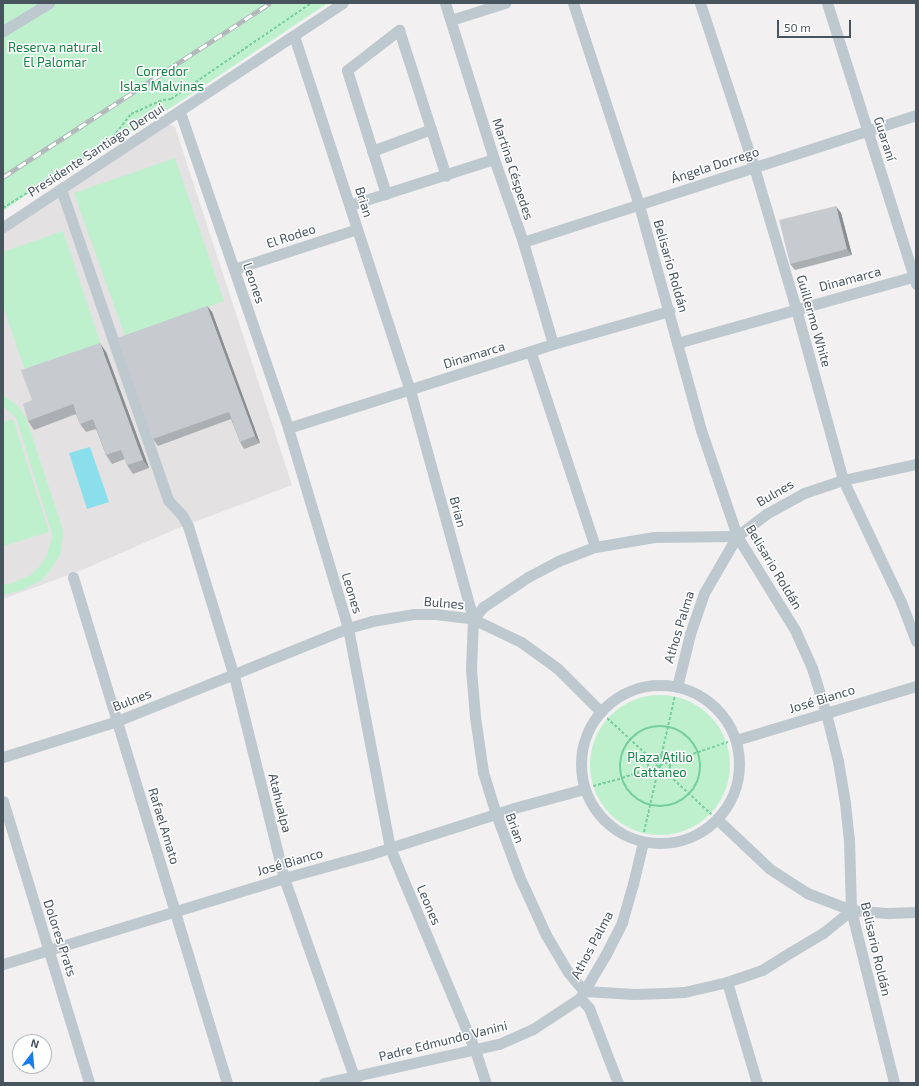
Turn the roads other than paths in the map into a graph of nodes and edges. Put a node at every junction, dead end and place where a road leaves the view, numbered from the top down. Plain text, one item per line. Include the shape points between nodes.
1 (49, 3) edge
2 (343, 3) edge
3 (445, 3) edge
4 (505, 3) edge
5 (573, 3) edge
6 (700, 3) edge
7 (827, 3) edge
8 (450, 20) junction
9 (3, 31) edge
10 (294, 36) junction
11 (180, 112) junction
12 (916, 115) edge
13 (431, 129) junction
14 (868, 131) junction
15 (372, 151) junction
16 (494, 159) junction
17 (754, 167) junction
18 (446, 176) junction
19 (61, 189) junction
20 (386, 194) junction
21 (350, 205) junction
22 (639, 205) junction
23 (3, 227) edge
24 (357, 229) junction
25 (523, 242) junction
26 (234, 269) junction
27 (915, 279) edge
28 (796, 309) junction
29 (669, 311) junction
30 (677, 343) junction
31 (553, 344) junction
32 (531, 352) junction
33 (410, 390) junction
34 (288, 428) junction
35 (916, 464) edge
36 (844, 480) junction
37 (738, 536) junction
38 (595, 547) junction
39 (73, 577) dead end
40 (473, 620) junction
41 (348, 628) junction
42 (916, 641) edge
43 (234, 676) junction
44 (916, 686) edge
45 (677, 687) junction
46 (600, 712) junction
47 (826, 713) junction
48 (117, 721) junction
49 (736, 740) junction
50 (3, 757) edge
51 (584, 789) junction
52 (3, 801) edge
53 (496, 814) junction
54 (718, 820) junction
55 (642, 842) junction
56 (390, 848) junction
57 (284, 878) junction
58 (851, 910) junction
59 (175, 912) junction
60 (916, 912) edge
61 (49, 950) junction
62 (3, 964) edge
63 (727, 982) junction
64 (582, 994) junction
65 (475, 1050) junction
66 (355, 1080) edge
67 (89, 1083) edge
68 (227, 1083) edge
69 (324, 1083) edge
70 (486, 1083) edge
71 (618, 1083) edge
72 (757, 1083) edge
73 (894, 1083) edge

1 - 9 street
2 - 10 street, Presidente Santiago Derqui
3 - 8 street, Martina Céspedes
4 - 8 street
5 - 22 street, Belisario Roldán
6 - 17 street, Guillermo White
7 - 14 street, Guaraní
8 - 16 street, Martina Céspedes
10 - 11 street, Presidente Santiago Derqui
10 - 21 street, Brian
11 - 19 street, Presidente Santiago Derqui
11 - 26 street, Leones
12 - 14 street, Ángela Dorrego
13 - 15 street
13 - 15 street via 399,30 347,70
13 - 18 street
14 - 17 street, Ángela Dorrego
14 - 27 street, Guaraní
15 - 20 street
16 - 18 street
16 - 25 street, Martina Céspedes
17 - 22 street, Ángela Dorrego
17 - 28 street, Guillermo White
18 - 20 street
19 - 23 street, Presidente Santiago Derqui
19 - 43 street, Atahualpa via 168,500 188,526
20 - 21 street
21 - 24 street, Brian
22 - 25 street, Ángela Dorrego
22 - 29 street, Belisario Roldán
24 - 26 street, El Rodeo
24 - 33 street, Brian
25 - 31 street, Martina Céspedes
26 - 34 street, Leones
27 - 28 street, Dinamarca
28 - 30 street, Dinamarca
28 - 36 street, Guillermo White
29 - 30 street, Belisario Roldán
29 - 31 street, Dinamarca
30 - 37 street, Belisario Roldán via 701,430
31 - 32 street, Dinamarca
32 - 33 street, Dinamarca
32 - 38 street
33 - 34 street, Dinamarca
33 - 40 street, Brian
34 - 41 street, Leones
35 - 36 street, Bulnes
36 - 37 street, Bulnes via 793,497
36 - 42 street, Guillermo White via 901,602
37 - 38 street, Bulnes via 654,537
37 - 45 street, Athos Palma via 704,593 690,634
37 - 47 street, Belisario Roldán via 795,630 812,668
38 - 40 street, Bulnes via 558,561 528,577 483,607
39 - 48 street, Rafael Amato
40 - 41 street, Bulnes via 435,614 414,614
40 - 46 street via 515,639 539,654 578,687
40 - 53 street, Brian via 471,669 475,717 483,772
41 - 43 street, Bulnes
41 - 56 street, Leones
43 - 48 street, Bulnes
43 - 57 street, Atahualpa
44 - 47 street, José Bianco
45 - 46 street via 656,685 635,689 616,698
45 - 49 street via 696,694 713,706 727,721
46 - 51 street via 589,730 582,749 581,770
47 - 49 street, José Bianco
47 - 58 street, Belisario Roldán via 845,803
48 - 50 street, Bulnes
48 - 59 street, Rafael Amato
49 - 54 street via 740,761 738,782 730,802
51 - 53 street, José Bianco
51 - 55 street via 598,814 617,831
52 - 61 street, Dolores Prats
53 - 56 street, José Bianco
53 - 64 street, Brian via 519,876 546,935
54 - 55 street via 695,836 669,844
54 - 58 street via 770,869 795,887
55 - 64 street, Athos Palma via 622,922
56 - 57 street, José Bianco
56 - 65 street, Leones
57 - 59 street, José Bianco
57 - 66 street, Atahualpa
58 - 60 street
58 - 63 street via 823,933 762,970
58 - 73 street, Belisario Roldán
59 - 61 street, José Bianco
59 - 68 street, Rafael Amato
61 - 62 street, José Bianco
61 - 67 street, Dolores Prats
63 - 64 street via 684,992
63 - 72 street
64 - 65 street, Padre Edmundo Vanini via 545,1022 519,1037
64 - 71 street, Brian
65 - 66 street, Padre Edmundo Vanini
65 - 70 street, Leones
66 - 69 street, Padre Edmundo Vanini

